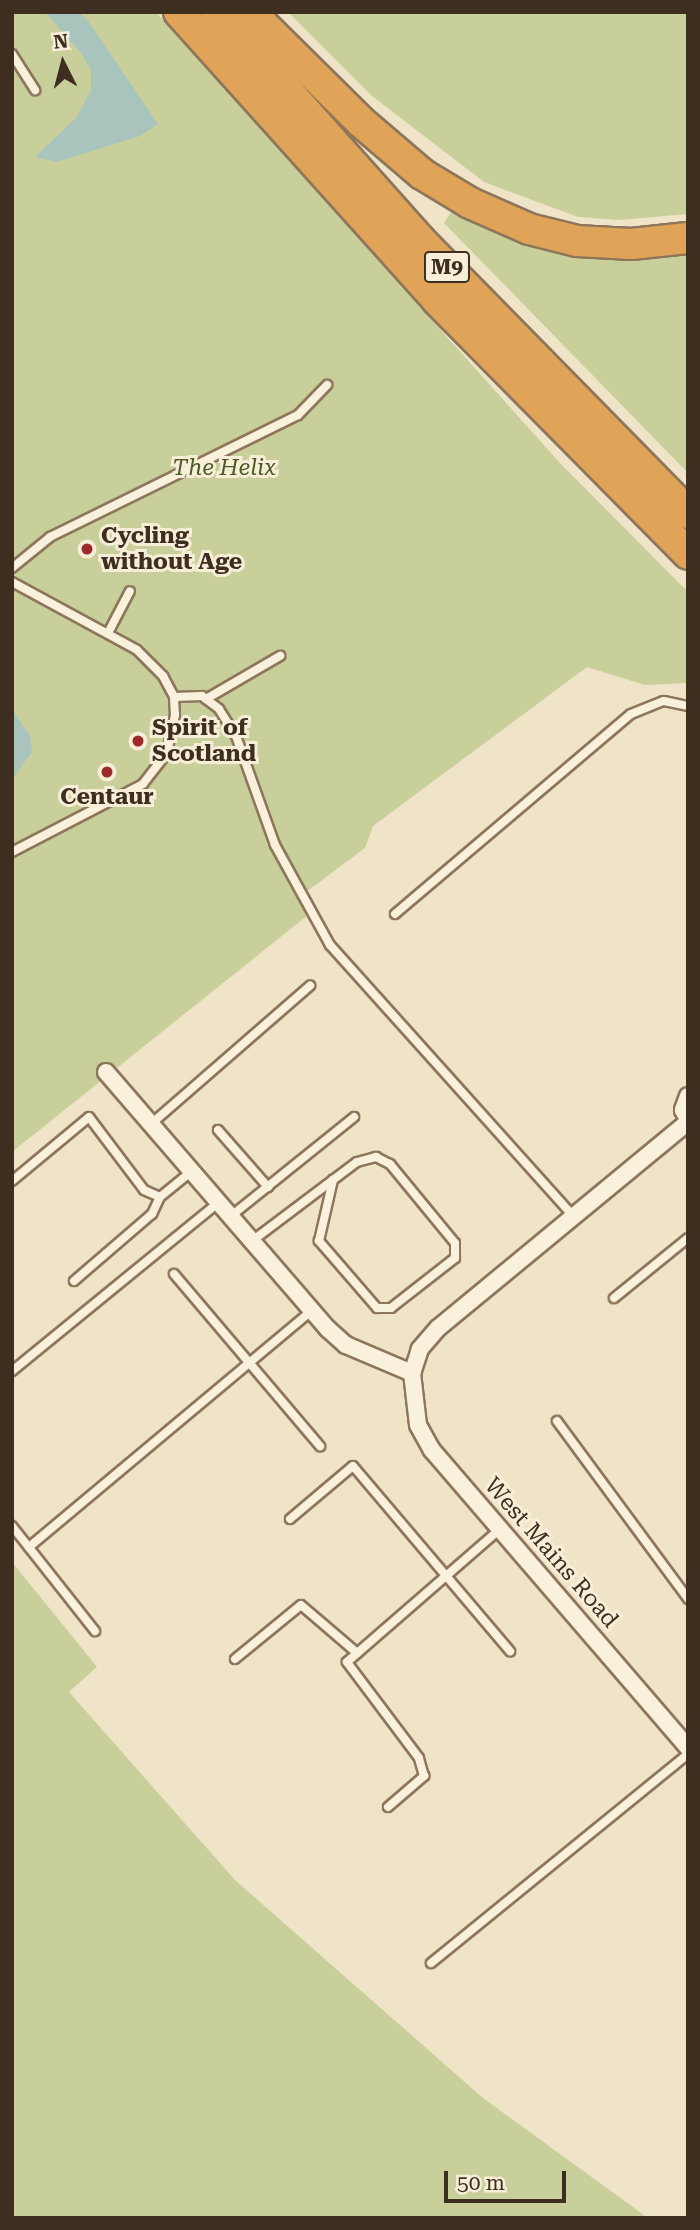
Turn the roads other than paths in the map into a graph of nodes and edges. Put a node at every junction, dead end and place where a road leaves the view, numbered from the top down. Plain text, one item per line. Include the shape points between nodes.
1 (179, 12) edge
2 (217, 12) edge
3 (250, 12) edge
4 (12, 54) edge
5 (36, 90) dead end
6 (688, 238) edge
7 (327, 384) dead end
8 (535, 402) junction
9 (688, 513) edge
10 (688, 554) edge
11 (688, 564) edge
12 (12, 568) edge
13 (12, 582) edge
14 (130, 591) dead end
15 (108, 633) junction
16 (280, 656) dead end
17 (174, 697) junction
18 (206, 699) junction
19 (688, 706) edge
20 (12, 852) edge
21 (396, 914) dead end
22 (310, 986) dead end
23 (106, 1072) dead end
24 (688, 1096) edge
25 (354, 1117) dead end
26 (688, 1120) edge
27 (151, 1124) junction
28 (218, 1130) dead end
29 (192, 1171) junction
30 (333, 1180) junction
31 (12, 1181) edge
32 (268, 1186) junction
33 (160, 1196) junction
34 (219, 1202) junction
35 (571, 1214) junction
36 (231, 1216) junction
37 (688, 1238) edge
38 (252, 1241) junction
39 (174, 1274) dead end
40 (74, 1281) dead end
41 (614, 1298) dead end
42 (312, 1310) junction
43 (249, 1363) junction
44 (12, 1371) edge
45 (412, 1373) junction
46 (557, 1421) dead end
47 (320, 1446) dead end
48 (290, 1519) dead end
49 (12, 1526) edge
50 (500, 1529) junction
51 (29, 1547) junction
52 (446, 1576) junction
53 (688, 1599) edge
54 (95, 1630) dead end
55 (510, 1651) dead end
56 (357, 1653) junction
57 (235, 1659) dead end
58 (688, 1748) edge
59 (688, 1754) edge
60 (388, 1807) dead end
61 (431, 1963) dead end

1 - 8 highway, M9 via 351,207
2 - 9 highway, M9 via 420,240
3 - 6 highway via 360,121 422,174 470,204 529,229 577,241 631,244
4 - 5 lane
7 - 12 lane via 299,415 50,537
8 - 10 highway, M9
8 - 11 highway
13 - 15 lane via 56,610
14 - 15 lane
15 - 17 lane via 149,661
16 - 18 lane
17 - 18 lane via 193,694
17 - 20 lane via 174,734 159,768 143,784
18 - 35 lane via 232,728 275,845 330,945
19 - 21 lane via 664,701 631,714
22 - 27 lane
23 - 27 street
24 - 26 street via 683,1110
25 - 32 lane
26 - 35 street
27 - 29 street
28 - 32 lane
29 - 33 lane
29 - 34 street
30 - 30 lane via 368,1157 390,1164 455,1243 452,1263 391,1308 377,1308 319,1241
30 - 38 lane
31 - 33 lane via 89,1117 144,1190
32 - 36 lane
33 - 40 lane via 152,1214
34 - 36 street
34 - 44 lane
35 - 45 street via 438,1328 420,1349
36 - 38 street
37 - 41 lane
38 - 42 street
39 - 43 lane
42 - 43 lane
42 - 45 street via 346,1345
43 - 47 lane
43 - 51 lane
45 - 50 street, West Mains Road via 418,1424 432,1450
46 - 53 lane
48 - 52 lane via 353,1466
49 - 51 lane
50 - 52 lane
50 - 58 street, West Mains Road
51 - 54 lane
52 - 55 lane
52 - 56 lane
56 - 57 lane via 301,1605
56 - 60 lane via 347,1662 419,1758 424,1776
59 - 61 lane

